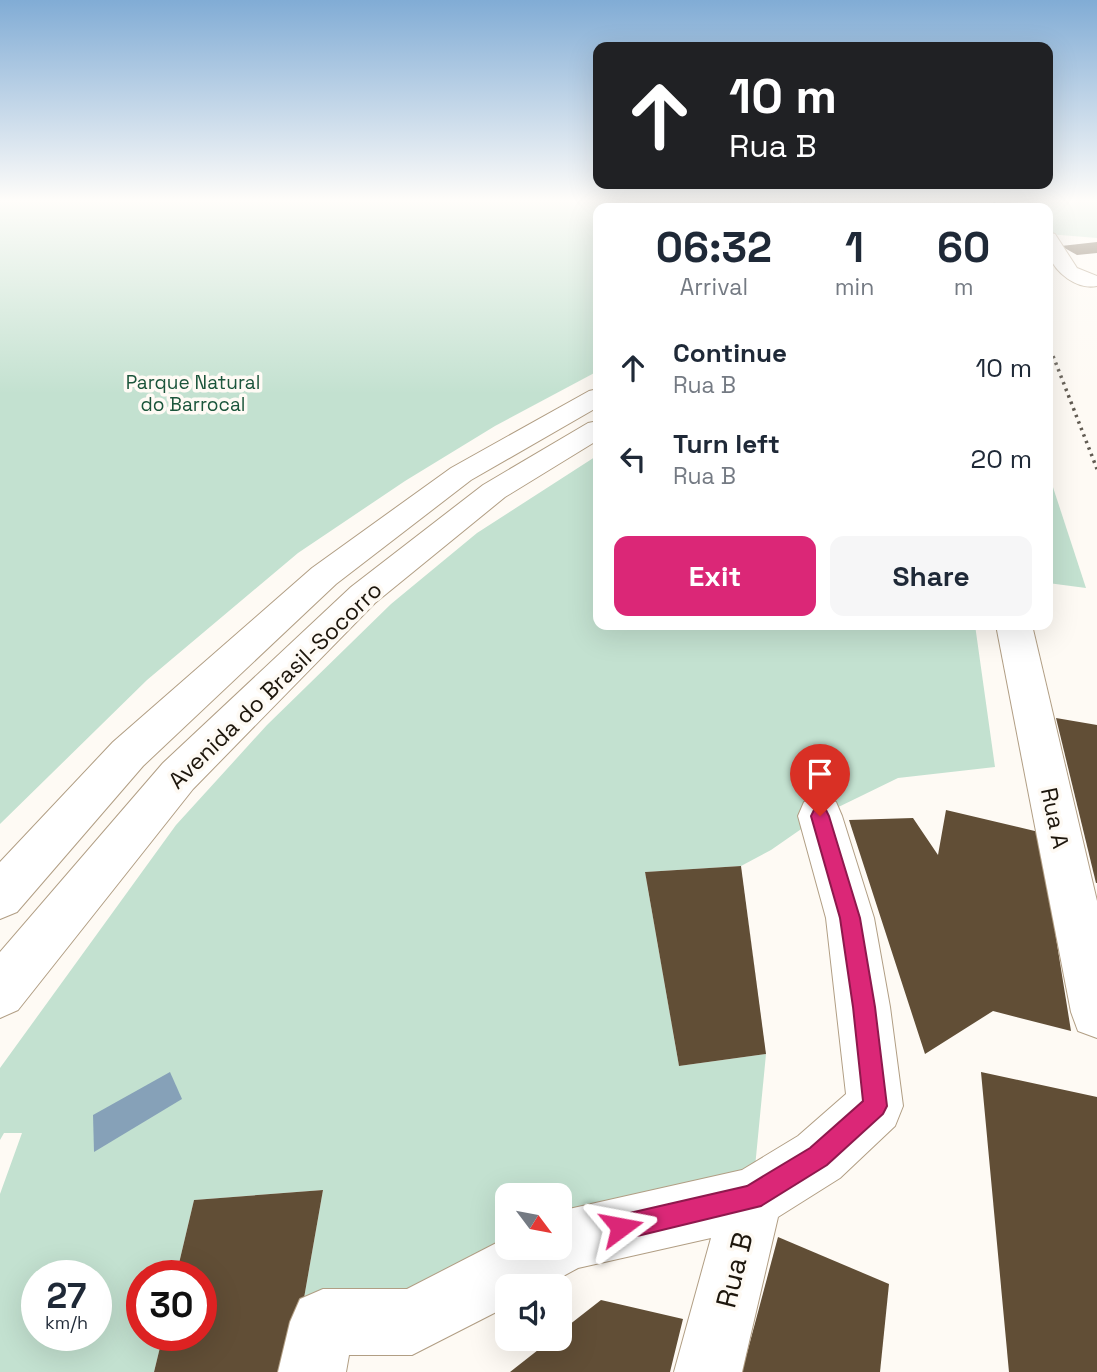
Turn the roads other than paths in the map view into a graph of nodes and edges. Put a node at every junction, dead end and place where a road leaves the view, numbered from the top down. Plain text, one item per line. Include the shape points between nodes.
1 (1066, 266) edge
2 (1095, 288) edge
3 (593, 400) edge
4 (593, 432) edge
5 (1015, 630) edge
6 (820, 816) dead end
7 (0, 896) edge
8 (0, 992) edge
9 (1097, 1012) edge
10 (752, 1198) junction
11 (572, 1239) edge
12 (529, 1260) edge
13 (318, 1347) edge
14 (708, 1372) edge

1 - 2 main road
3 - 7 main road, Avenida do Brasil-Socorro via 461,474 324,576 128,754
4 - 8 main road, Avenida do Brasil-Socorro via 494,491 363,595 178,776
5 - 9 main road, Rua A
6 - 10 main road via 850,918 875,1106 819,1157
10 - 11 main road
10 - 14 main road, Rua B
12 - 13 main road via 412,1322

